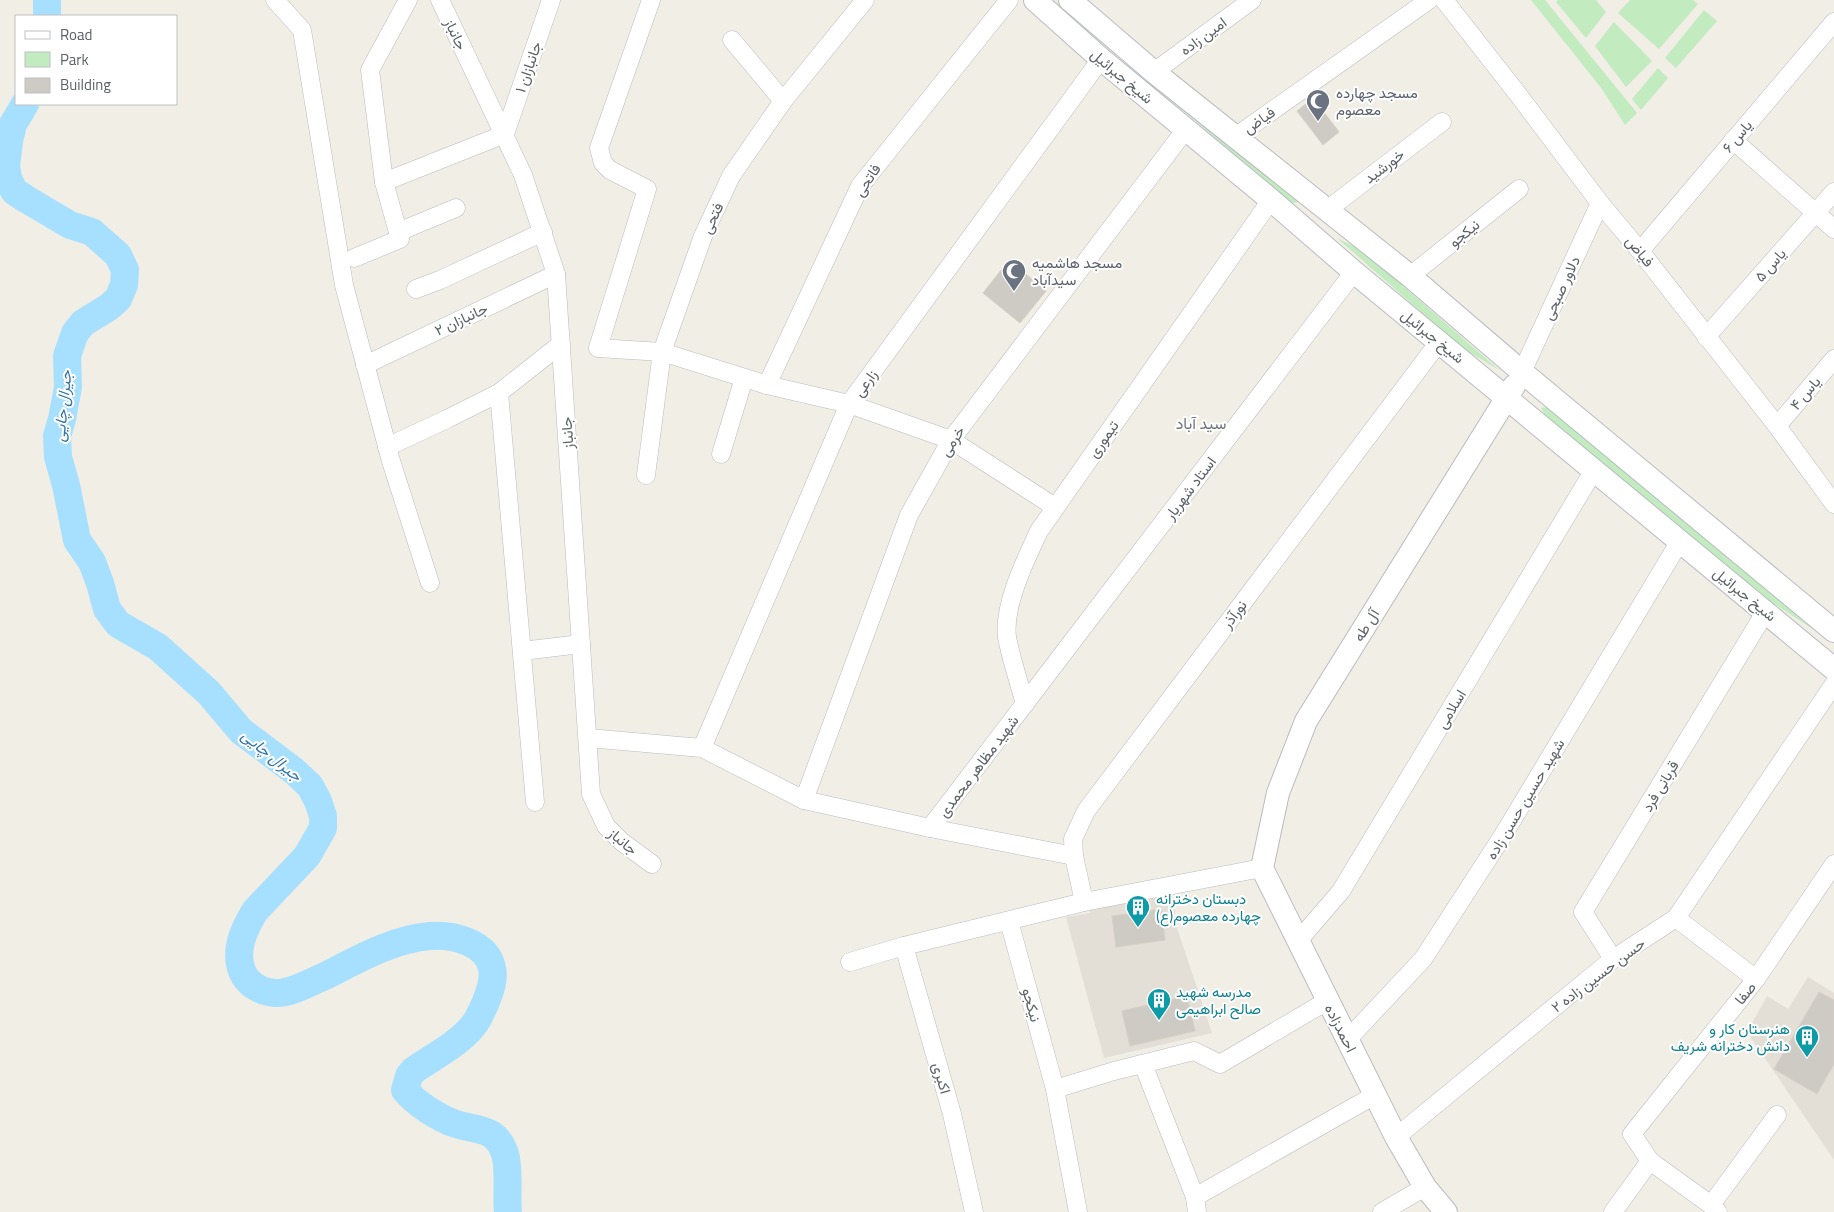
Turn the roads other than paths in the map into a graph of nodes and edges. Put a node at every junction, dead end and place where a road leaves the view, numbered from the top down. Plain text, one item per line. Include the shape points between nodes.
1 (275, 0) edge
2 (408, 0) edge
3 (440, 0) edge
4 (551, 0) edge
5 (651, 0) edge
6 (865, 0) edge
7 (1008, 0) edge
8 (1035, 0) edge
9 (1070, 0) edge
10 (1252, 0) edge
11 (1430, 0) edge
12 (1444, 0) edge
13 (1834, 22) edge
14 (732, 40) dead end
15 (1101, 60) junction
16 (1154, 72) junction
17 (783, 101) junction
18 (1442, 122) dead end
19 (1186, 129) junction
20 (505, 134) junction
21 (1235, 137) junction
22 (1733, 140) junction
23 (384, 182) junction
24 (1519, 189) dead end
25 (1834, 192) edge
26 (1271, 200) junction
27 (1600, 203) junction
28 (456, 208) dead end
29 (1326, 210) junction
30 (1816, 213) junction
31 (1834, 229) edge
32 (398, 232) junction
33 (542, 232) junction
34 (1310, 233) junction
35 (1640, 251) junction
36 (354, 258) dead end
37 (1354, 272) junction
38 (556, 274) junction
39 (1410, 276) junction
40 (416, 289) dead end
41 (1706, 337) junction
42 (1439, 342) junction
43 (560, 344) junction
44 (662, 352) junction
45 (1834, 359) edge
46 (365, 365) junction
47 (1522, 372) junction
48 (744, 378) junction
49 (767, 385) junction
50 (499, 393) junction
51 (1508, 399) junction
52 (849, 404) junction
53 (1777, 426) junction
54 (952, 440) junction
55 (387, 447) junction
56 (721, 454) dead end
57 (1594, 470) junction
58 (646, 474) dead end
59 (1834, 504) edge
60 (1055, 507) junction
61 (1680, 541) junction
62 (430, 583) dead end
63 (1766, 611) junction
64 (1834, 631) edge
65 (581, 644) junction
66 (522, 651) junction
67 (1834, 669) edge
68 (1834, 684) edge
69 (1025, 704) junction
70 (588, 738) junction
71 (702, 748) junction
72 (804, 800) junction
73 (535, 802) dead end
74 (930, 828) junction
75 (1074, 856) junction
76 (652, 864) dead end
77 (1262, 868) junction
78 (1832, 870) edge
79 (1084, 902) junction
80 (1676, 918) junction
81 (1009, 920) junction
82 (1298, 940) junction
83 (904, 946) junction
84 (1613, 959) junction
85 (850, 962) dead end
86 (1756, 979) junction
87 (1327, 1000) junction
88 (1347, 1040) junction
89 (1143, 1064) junction
90 (1055, 1090) junction
91 (1375, 1095) junction
92 (1777, 1115) dead end
93 (1396, 1137) junction
94 (1650, 1161) junction
95 (1425, 1187) junction
96 (1196, 1205) edge
97 (1714, 1208) edge
98 (974, 1212) edge
99 (1078, 1212) edge
100 (1382, 1212) edge
101 (1446, 1212) edge
102 (1613, 1212) edge

1 - 46 street via 302,30 344,286
2 - 23 street via 370,70
3 - 20 street, جانباز
4 - 20 street, جانبازان ۱
5 - 44 street via 599,148 603,163 610,170 647,189 598,348
6 - 17 street, فتحی
7 - 49 street, فاتحی via 860,186
8 - 15 street, شیخ جبرائیل
9 - 16 street, شیخ جبرائیل
10 - 16 street, امین زاده
11 - 21 street, فیاض
12 - 27 street, فیاض
13 - 22 street, یاس ۶
14 - 17 street
15 - 19 street, شیخ جبرائیل
15 - 52 street, زارعی
16 - 21 street, شیخ جبرائیل
17 - 44 street, فتحی via 731,176 703,236
18 - 29 street, خورشید
19 - 26 street, شیخ جبرائیل
19 - 54 street, خرمی
20 - 23 street
20 - 33 street, جانباز
21 - 29 street, شیخ جبرائیل
22 - 30 street
22 - 35 street, یاس ۶
23 - 32 street
24 - 39 street, نیکجو
25 - 30 street, یاس ۵
26 - 34 street, شیخ جبرائیل
26 - 60 street, تیموری
27 - 35 street, فیاض
27 - 47 street, دلاور صبحی
28 - 32 street
29 - 34 street
29 - 39 street, شیخ جبرائیل
30 - 31 street
30 - 41 street, یاس ۵
32 - 36 street via 400,239
33 - 38 street, جانباز
33 - 40 street
34 - 37 street, شیخ جبرائیل
35 - 41 street, فیاض
37 - 42 street, شیخ جبرائیل
37 - 69 street, استاد شهریار
38 - 43 street, جانباز
38 - 46 street, جانبازان ۲
39 - 47 street, شیخ جبرائیل
41 - 53 street, فیاض
42 - 51 street, شیخ جبرائیل
42 - 75 street, نورآذر via 1086,811 1073,838
43 - 50 street
43 - 65 street, جانباز
44 - 48 street
44 - 58 street, فتحی
45 - 53 street, یاس ۴
46 - 55 street
47 - 51 street, آل طه
47 - 64 street, شیخ جبرائیل
48 - 49 street
48 - 56 street
49 - 52 street
50 - 55 street
50 - 66 street
51 - 57 street, شیخ جبرائیل
51 - 77 street, آل طه via 1306,721 1278,793
52 - 54 street
52 - 71 street, زارعی
53 - 59 street, فیاض
54 - 60 street
54 - 72 street, خرمی via 909,515
55 - 62 street
57 - 61 street, شیخ جبرائیل
57 - 82 street, اسلامی via 1342,891
60 - 69 street, تیموری via 1039,531 1018,576 1009,615 1007,636
61 - 63 street, شیخ جبرائیل
61 - 88 street, شهید حسین حسن زاده via 1502,837 1423,959
63 - 67 street, شیخ جبرائیل
63 - 84 street, قربانی فرد via 1583,912
65 - 66 street
65 - 70 street, جانباز
66 - 73 street
68 - 80 street, حسن حسین زاده ۲
69 - 74 street, شهید مظاهر محمدی
70 - 71 street
70 - 76 street, جانباز via 591,794 606,826
71 - 72 street
72 - 74 street
74 - 75 street
75 - 79 street, نورآذر
77 - 79 street
77 - 82 street, احمدزاده
78 - 86 street, صفا
79 - 81 street
80 - 84 street, حسن حسین زاده ۲
80 - 86 street
81 - 83 street
81 - 90 street, نیکجو
82 - 87 street, احمدزاده
83 - 85 street
83 - 98 street, اکبری via 952,1114
84 - 93 street, حسن حسین زاده ۲
86 - 94 street, صفا via 1632,1134
87 - 88 street, احمدزاده
87 - 89 street via 1220,1064 1194,1051
88 - 91 street, احمدزاده
89 - 90 street
89 - 96 street
90 - 99 street, نیکجو
91 - 93 street, احمدزاده
91 - 96 street
92 - 97 street
93 - 95 street, احمدزاده
94 - 97 street
94 - 102 street
95 - 100 street
95 - 101 street, احمدزاده

